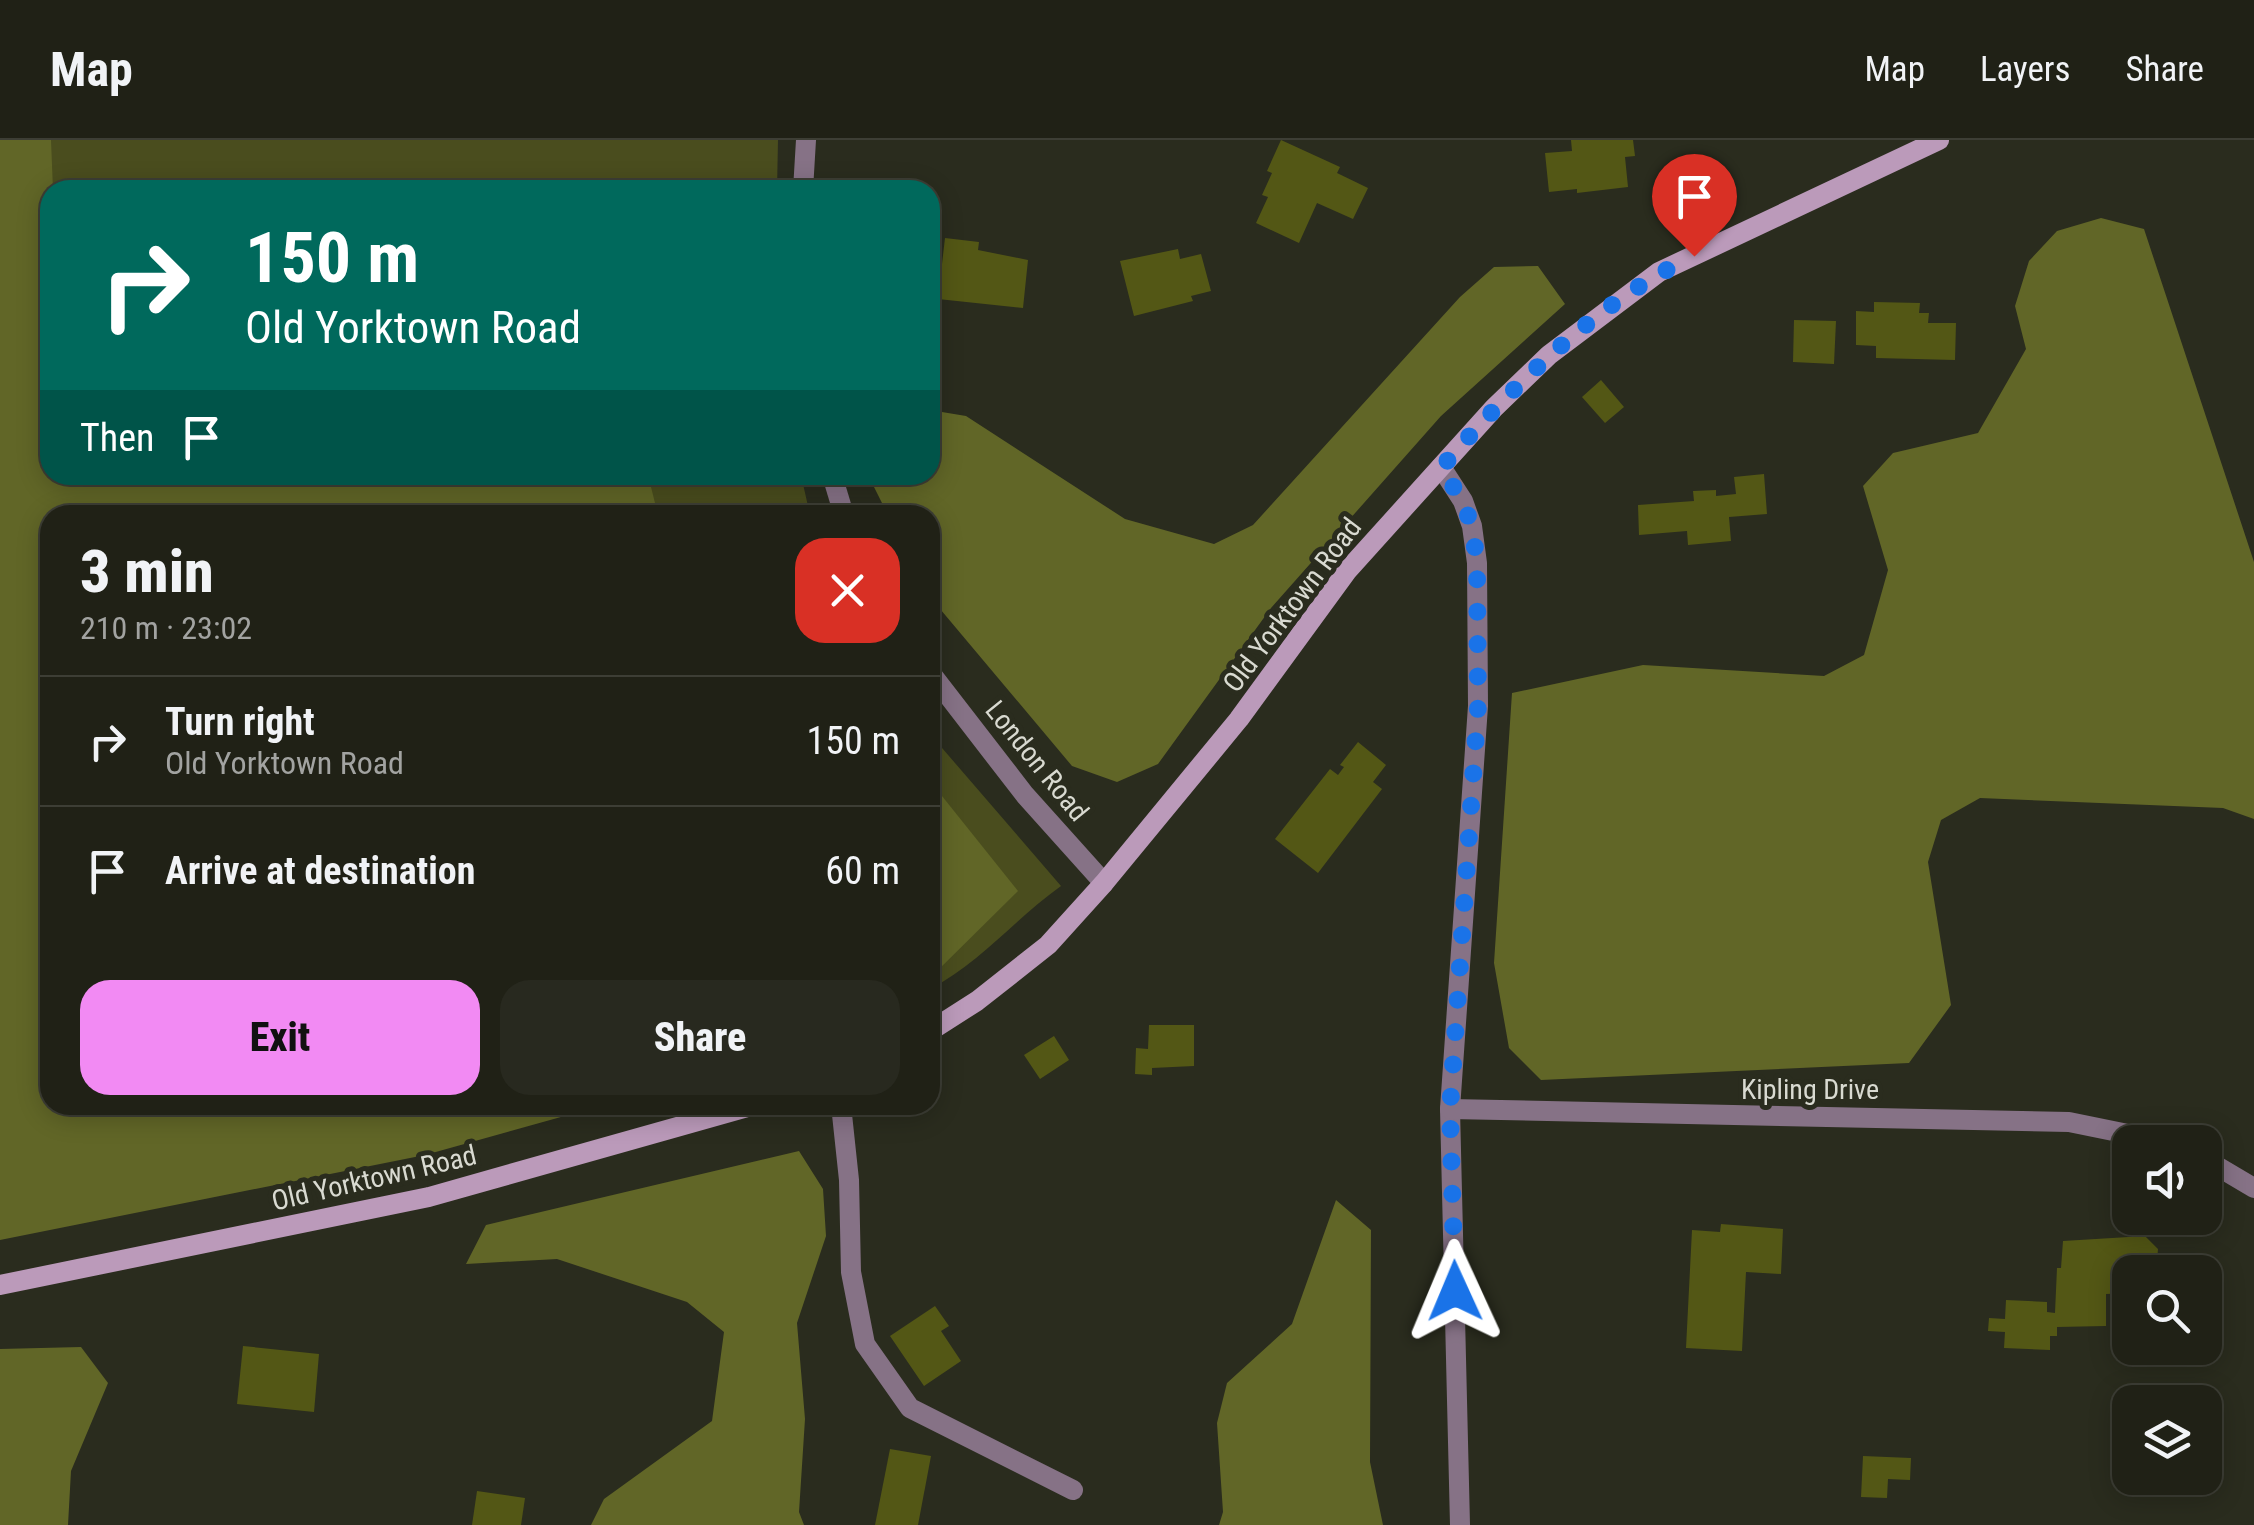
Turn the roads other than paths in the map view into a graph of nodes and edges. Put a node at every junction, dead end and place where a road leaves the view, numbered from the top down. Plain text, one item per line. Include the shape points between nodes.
1 (806, 140) edge
2 (1939, 140) edge
3 (804, 180) edge
4 (1441, 468) junction
5 (940, 685) edge
6 (1104, 883) junction
7 (940, 1025) edge
8 (1450, 1109) junction
9 (720, 1115) edge
10 (843, 1115) edge
11 (2112, 1131) edge
12 (2222, 1169) edge
13 (2254, 1188) edge
14 (0, 1285) edge
15 (1073, 1490) dead end
16 (1460, 1525) edge

1 - 3 street
2 - 4 main road, Old Yorktown Road via 1659,272 1549,355
4 - 6 main road, Old Yorktown Road via 1347,570 1239,719
4 - 8 street via 1468,513 1477,563 1478,706
5 - 6 street, London Road
6 - 7 main road, Old Yorktown Road via 1048,945
8 - 11 street, Kipling Drive via 2068,1122
8 - 16 street
9 - 14 main road, Old Yorktown Road via 428,1197
10 - 15 street via 851,1272 865,1344 910,1408
12 - 13 street

